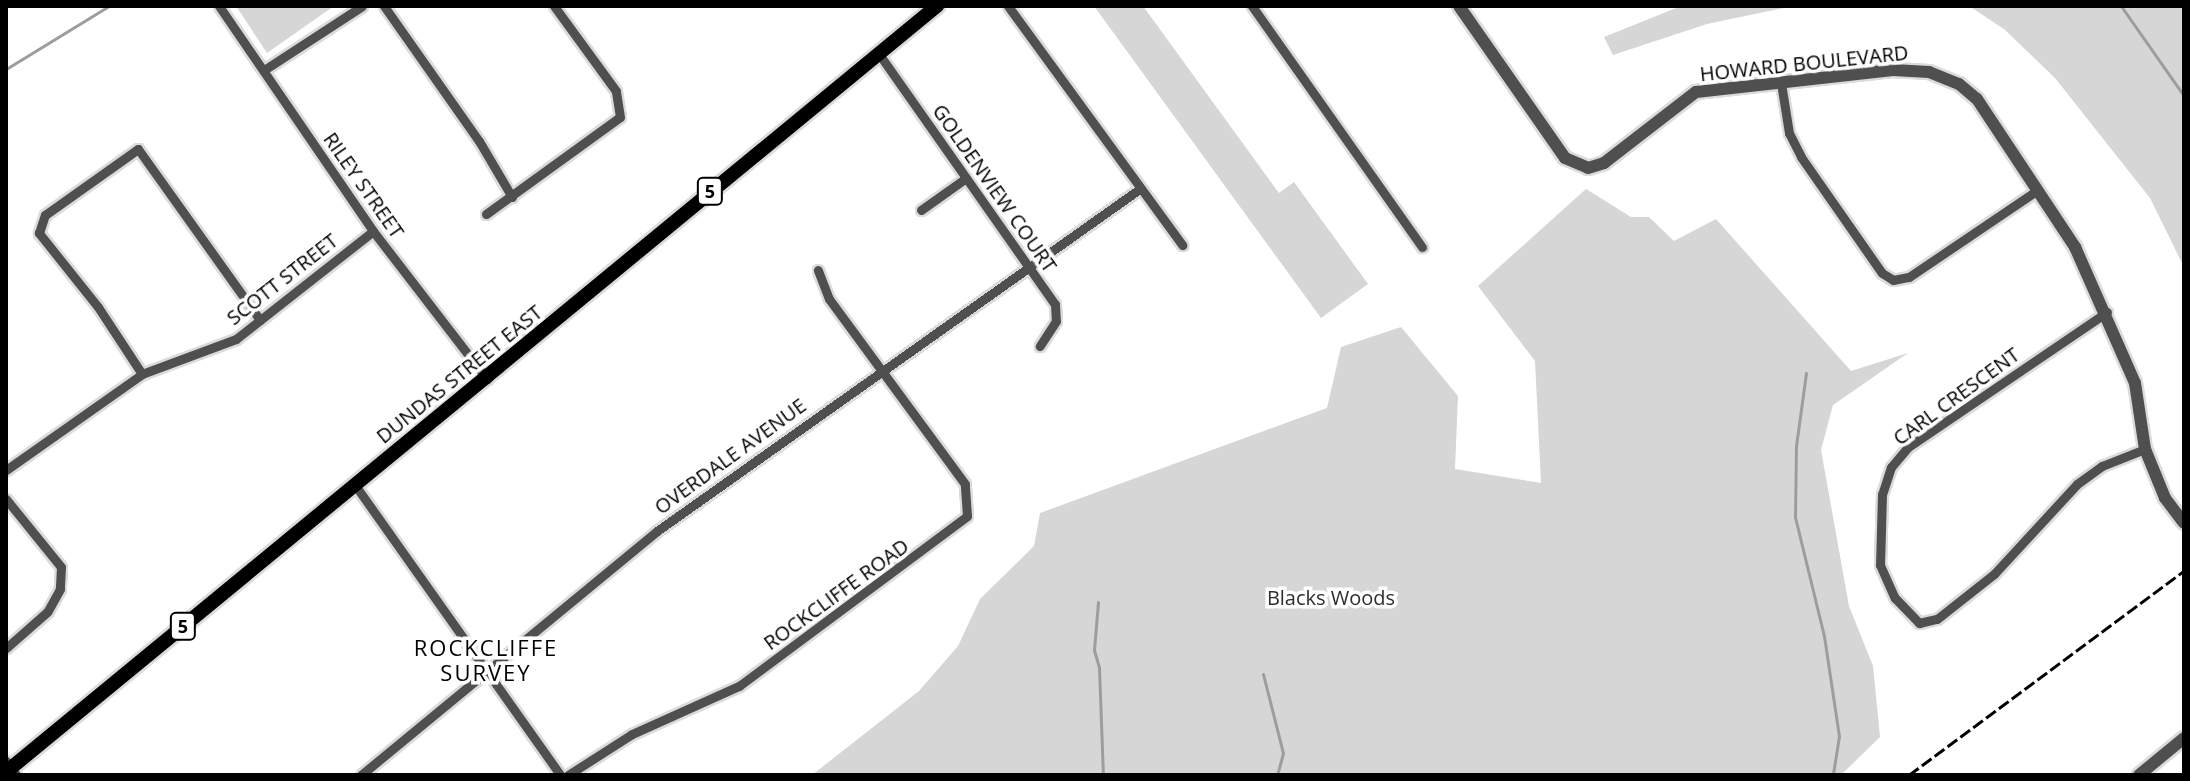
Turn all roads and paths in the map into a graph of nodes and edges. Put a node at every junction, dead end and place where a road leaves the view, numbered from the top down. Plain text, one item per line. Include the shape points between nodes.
1 (219, 6) edge
2 (362, 6) edge
3 (384, 6) edge
4 (554, 6) edge
5 (937, 6) edge
6 (1008, 6) edge
7 (1252, 6) edge
8 (1459, 6) edge
9 (879, 54) junction
10 (264, 70) junction
11 (1781, 83) junction
12 (966, 178) junction
13 (1138, 190) junction
14 (2036, 191) junction
15 (512, 197) junction
16 (921, 210) dead end
17 (486, 214) dead end
18 (373, 231) junction
19 (1182, 245) dead end
20 (1422, 247) dead end
21 (1030, 268) junction
22 (818, 270) dead end
23 (2107, 312) junction
24 (260, 320) junction
25 (1040, 346) dead end
26 (882, 370) junction
27 (142, 374) junction
28 (487, 379) junction
29 (2145, 449) junction
30 (6, 470) edge
31 (355, 485) junction
32 (6, 499) edge
33 (2184, 523) edge
34 (6, 648) edge
35 (489, 672) junction
36 (2184, 738) edge
37 (10, 769) edge
38 (361, 775) edge
39 (560, 775) edge
40 (568, 775) edge
41 (2139, 775) edge

1 - 10 street, RILEY STREET
2 - 10 street
3 - 15 street
4 - 15 street via 616,91 620,117
5 - 9 main road, DUNDAS STREET EAST / 5
6 - 13 street
7 - 20 street
8 - 11 street, HOWARD BOULEVARD via 1565,158 1588,168 1604,163 1696,92
9 - 12 street, GOLDENVIEW COURT
9 - 28 main road, DUNDAS STREET EAST / 5
10 - 18 street, RILEY STREET
11 - 14 street, HOWARD BOULEVARD via 1893,70 1929,72 1959,84 1977,99
11 - 14 street via 1789,133 1801,157 1882,273 1893,280 1909,277
12 - 16 street
12 - 21 street, GOLDENVIEW COURT
13 - 19 street
13 - 21 street, OVERDALE AVENUE
14 - 23 street, HOWARD BOULEVARD via 2075,247
15 - 17 street
18 - 24 street, SCOTT STREET
18 - 28 street, RILEY STREET
21 - 25 street, GOLDENVIEW COURT via 1057,312
21 - 26 street, OVERDALE AVENUE
22 - 26 street via 829,299
23 - 29 street, HOWARD BOULEVARD via 2135,383
23 - 29 street, CARL CRESCENT via 1908,447 1891,467 1882,494 1880,565 1895,598 1919,623 1937,619 1994,574 2077,484 2102,466
24 - 27 street, SCOTT STREET via 236,339
24 - 27 street via 138,149 45,215 39,233
26 - 35 street, OVERDALE AVENUE via 657,531
26 - 40 street, ROCKCLIFFE ROAD via 965,484 967,516 739,686 632,734
27 - 30 street, SCOTT STREET
28 - 31 main road, DUNDAS STREET EAST / 5
29 - 33 street, HOWARD BOULEVARD via 2165,498
31 - 35 street
31 - 37 main road, DUNDAS STREET EAST / 5
32 - 34 street via 61,567 60,589 47,612
35 - 38 street, OVERDALE AVENUE
35 - 39 street
36 - 41 street

